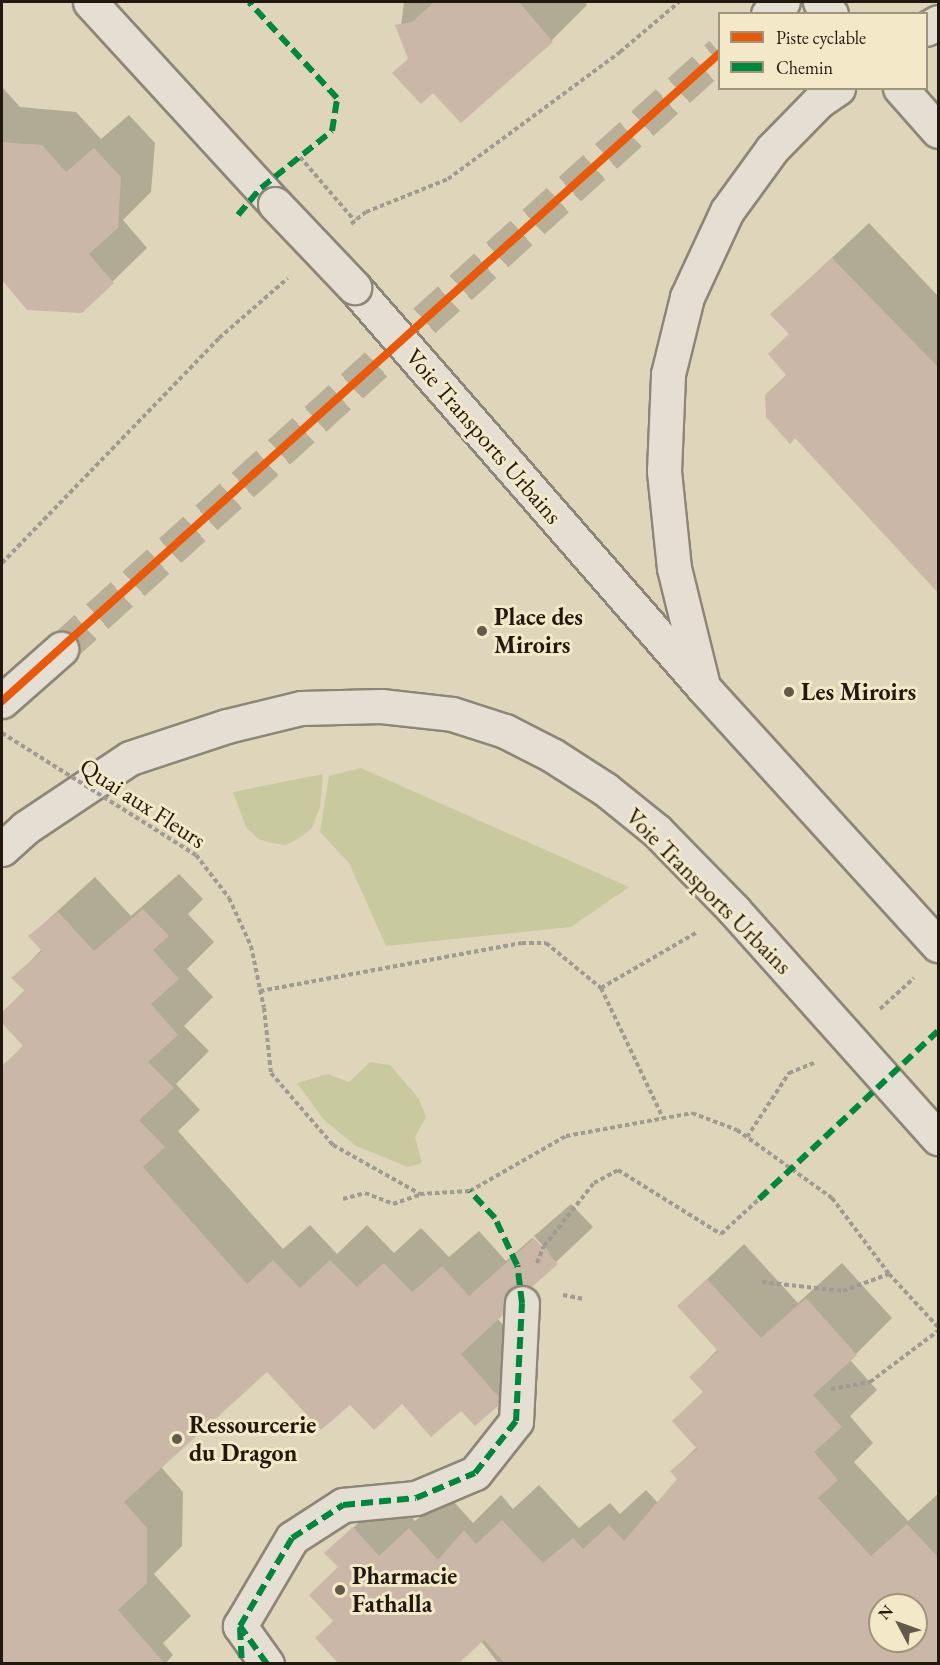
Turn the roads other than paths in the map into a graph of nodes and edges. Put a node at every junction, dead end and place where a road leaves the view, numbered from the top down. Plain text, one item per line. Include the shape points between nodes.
1 (90, 2) edge
2 (783, 2) edge
3 (770, 12) edge
4 (902, 90) edge
5 (828, 95) edge
6 (939, 131) edge
7 (61, 649) tunnel mouth
8 (703, 687) junction
9 (2, 702) edge
10 (2, 849) edge
11 (939, 945) edge
12 (939, 1138) edge
13 (522, 1303) road end
14 (240, 1626) junction
15 (242, 1664) edge
16 (267, 1664) edge

1 - 8 street, Voie Transports Urbains, bridge via 354,287
2 - 3 street
4 - 6 street
5 - 8 street, Voie Transports Urbains via 772,149 727,211 687,297 668,374 664,471 673,557
7 - 9 street
8 - 11 street, Voie Transports Urbains
10 - 12 street, Voie Transports Urbains via 25,828 130,758 227,726 301,708 381,706 452,714 505,731 552,755 605,789 657,831 734,910
13 - 14 street via 516,1421 475,1473 416,1498 344,1505 292,1538
14 - 15 street
14 - 16 street

